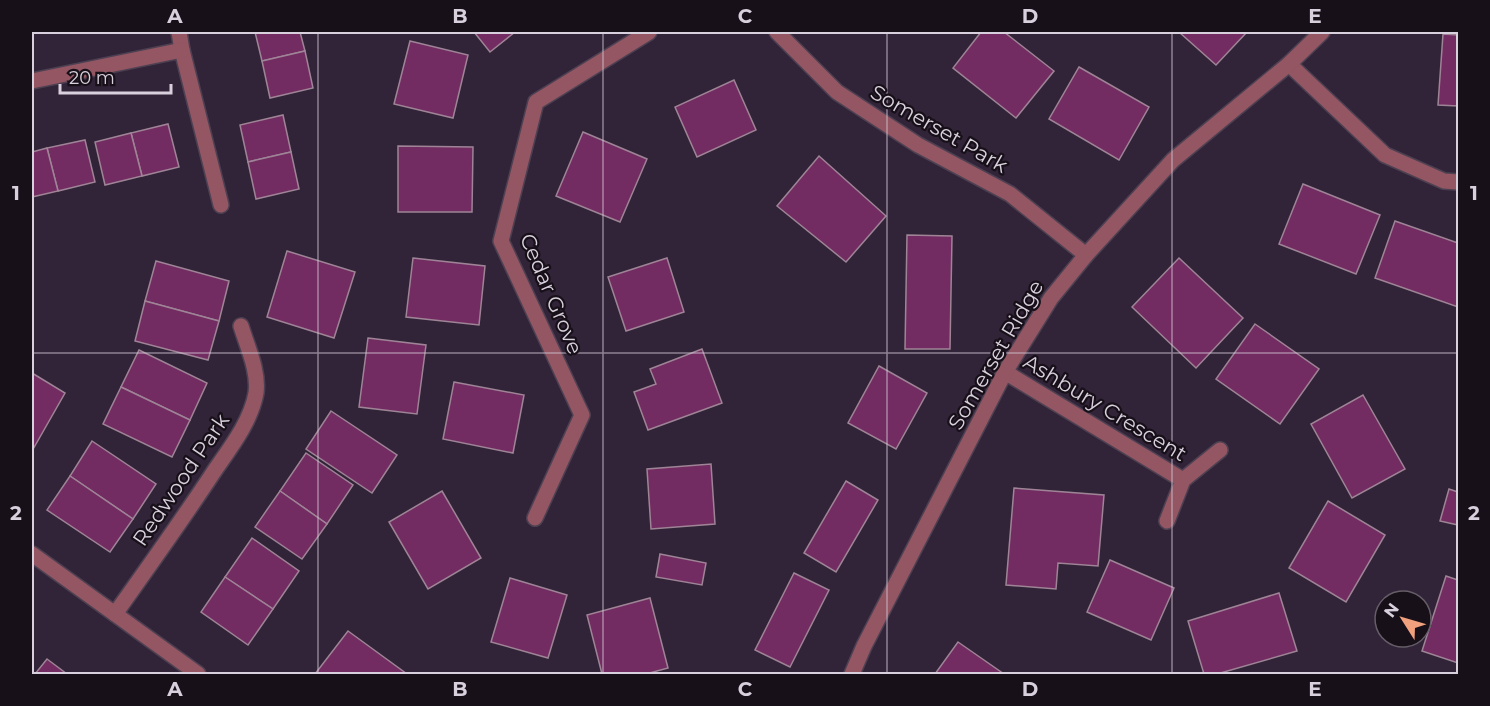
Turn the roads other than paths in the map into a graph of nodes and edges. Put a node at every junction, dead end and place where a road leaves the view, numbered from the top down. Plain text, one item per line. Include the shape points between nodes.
1 (179, 32) edge
2 (649, 32) edge
3 (777, 32) edge
4 (1322, 32) edge
5 (182, 50) junction
6 (1289, 64) junction
7 (32, 81) edge
8 (1458, 182) edge
9 (221, 205) dead end
10 (1086, 255) junction
11 (241, 326) dead end
12 (1005, 372) junction
13 (1220, 450) dead end
14 (1183, 480) junction
15 (535, 518) dead end
16 (1167, 521) dead end
17 (32, 554) edge
18 (115, 614) junction
19 (198, 675) edge
20 (852, 675) edge

1 - 5 street
2 - 15 street, Cedar Grove via 536,102 501,241 582,416
3 - 10 street, Somerset Park via 837,92 918,145 1010,194
4 - 6 street, Somerset Ridge
5 - 7 street
5 - 9 street
6 - 8 street via 1385,155 1444,181
6 - 10 street, Somerset Ridge via 1173,160
10 - 12 street, Somerset Ridge via 1051,298
11 - 18 street, Redwood Park via 255,371 256,392 250,414
12 - 14 street, Ashbury Crescent
12 - 20 street, Somerset Ridge
13 - 14 street, Ashbury Crescent
14 - 16 street, Ashbury Crescent
17 - 18 street
18 - 19 street

